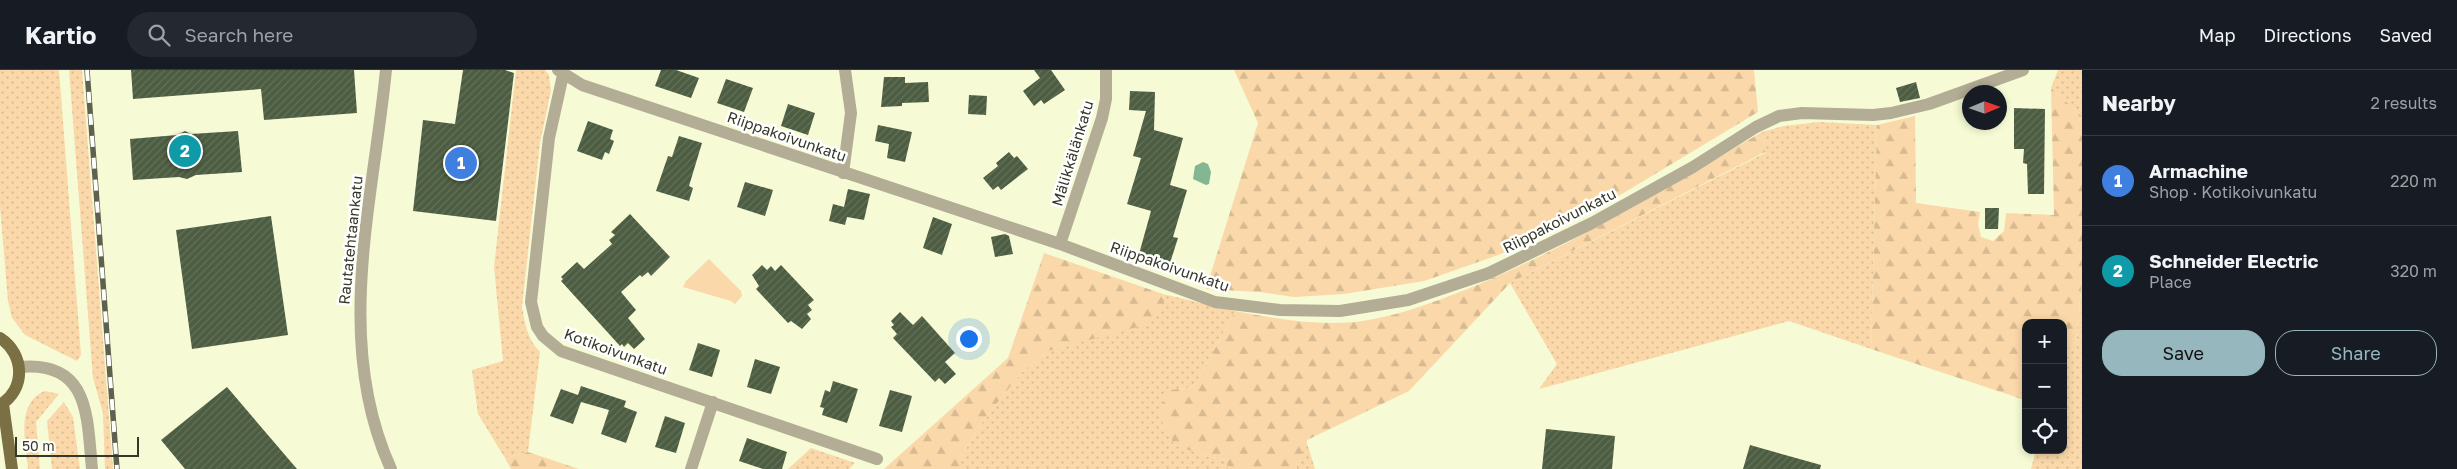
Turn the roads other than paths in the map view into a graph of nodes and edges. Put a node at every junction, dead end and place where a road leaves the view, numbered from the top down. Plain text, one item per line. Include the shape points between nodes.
1 (386, 70) edge
2 (846, 70) edge
3 (1106, 70) edge
4 (2023, 70) edge
5 (560, 73) edge
6 (843, 173) junction
7 (1060, 244) junction
8 (0, 338) edge
9 (19, 367) junction
10 (713, 402) junction
11 (1, 404) edge
12 (877, 459) dead end
13 (12, 469) edge
14 (92, 469) edge
15 (391, 469) edge
16 (691, 469) edge

1 - 15 street, Rautatehtaankatu via 362,257 359,310 369,398 380,445
2 - 6 street via 851,113
3 - 7 street, Mälikkälänkatu via 1102,118
4 - 7 street, Riippakoivunkatu via 1929,104 1891,112 1779,116 1592,223 1489,273 1408,300 1340,311 1280,310 1215,302
5 - 6 street, Riippakoivunkatu via 582,85
5 - 10 street, Kotikoivunkatu via 531,284 537,327 561,351
6 - 7 street, Riippakoivunkatu
8 - 9 main road via 12,349
9 - 11 main road via 16,388
9 - 14 street via 42,366 73,381 85,406
10 - 12 street, Kotikoivunkatu
10 - 16 street
11 - 13 main road

